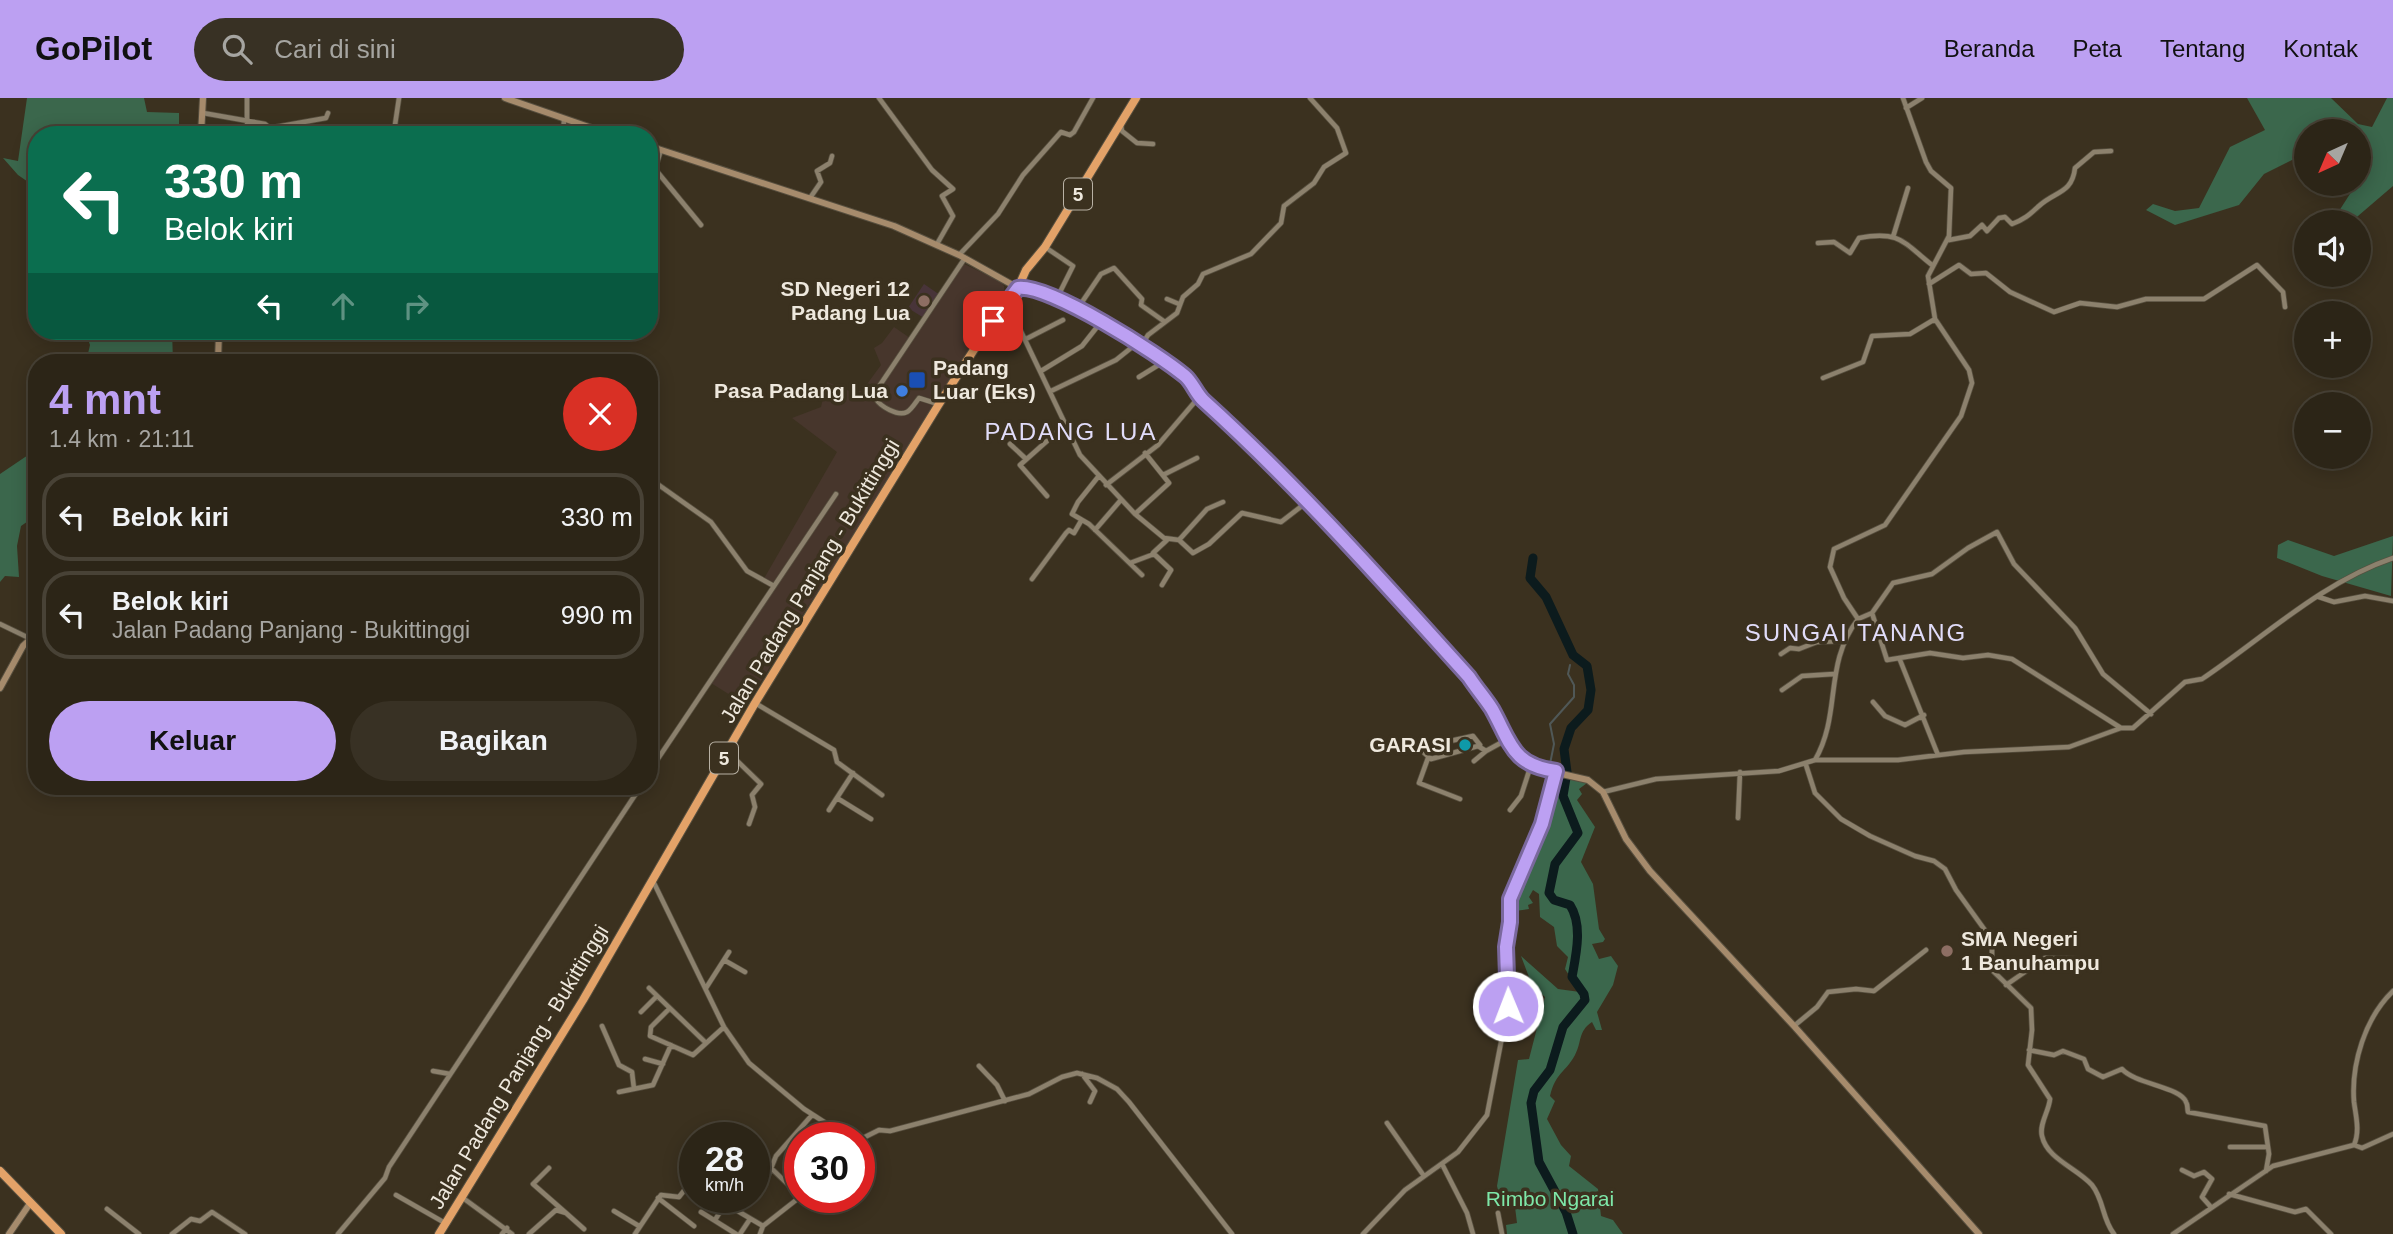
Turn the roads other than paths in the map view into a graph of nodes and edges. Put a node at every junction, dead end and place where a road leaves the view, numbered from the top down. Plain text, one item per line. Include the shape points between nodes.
1 (203, 98) edge
2 (247, 98) edge
3 (399, 98) edge
4 (505, 98) edge
5 (879, 98) edge
6 (1093, 98) edge
7 (1136, 98) edge
8 (1310, 98) edge
9 (1903, 98) edge
10 (1922, 98) edge
11 (1906, 108) junction
12 (202, 113) junction
13 (328, 113) dead end
14 (564, 120) junction
15 (1120, 121) junction
16 (248, 123) junction
17 (395, 125) dead end
18 (201, 126) edge
19 (248, 126) edge
20 (261, 126) edge
21 (281, 126) edge
22 (564, 126) edge
23 (583, 126) edge
24 (1153, 144) dead end
25 (658, 149) edge
26 (661, 150) junction
27 (2111, 151) dead end
28 (832, 156) dead end
29 (658, 158) edge
30 (658, 174) edge
31 (1908, 188) dead end
32 (810, 198) junction
33 (701, 225) dead end
34 (1893, 237) junction
35 (1948, 240) junction
36 (1818, 243) dead end
37 (937, 244) junction
38 (1045, 247) junction
39 (962, 256) junction
40 (1932, 265) junction
41 (1929, 284) junction
42 (1018, 288) junction
43 (1056, 298) junction
44 (1167, 299) dead end
45 (1006, 300) junction
46 (1179, 304) junction
47 (2286, 307) dead end
48 (1077, 309) junction
49 (1936, 319) junction
50 (1063, 320) dead end
51 (1101, 322) junction
52 (1165, 322) junction
53 (1026, 339) junction
54 (1138, 345) junction
55 (1166, 361) junction
56 (1041, 371) junction
57 (1139, 377) dead end
58 (1823, 378) dead end
59 (1051, 391) junction
60 (1199, 397) junction
61 (939, 404) junction
62 (1065, 425) junction
63 (1010, 444) dead end
64 (1145, 453) junction
65 (1196, 458) dead end
66 (1026, 459) junction
67 (1163, 475) junction
68 (1098, 477) junction
69 (658, 484) edge
70 (1106, 485) junction
71 (836, 494) dead end
72 (1047, 496) dead end
73 (1120, 501) junction
74 (1308, 501) junction
75 (1223, 502) dead end
76 (1135, 514) junction
77 (1077, 527) junction
78 (1095, 530) junction
79 (1168, 540) junction
80 (1179, 540) junction
81 (1154, 554) junction
82 (2393, 558) edge
83 (1130, 563) junction
84 (1142, 575) dead end
85 (1032, 579) dead end
86 (1162, 584) dead end
87 (774, 586) junction
88 (2318, 596) junction
89 (2393, 601) edge
90 (1872, 613) junction
91 (1858, 619) junction
92 (0, 624) edge
93 (28, 638) edge
94 (28, 640) edge
95 (1842, 641) junction
96 (1781, 654) dead end
97 (1900, 660) junction
98 (1834, 674) junction
99 (3, 677) edge
100 (0, 688) edge
101 (1782, 690) dead end
102 (1873, 702) dead end
103 (755, 703) junction
104 (2151, 714) junction
105 (1924, 715) junction
106 (2121, 728) junction
107 (1410, 740) dead end
108 (1506, 740) junction
109 (1480, 746) junction
110 (1418, 748) junction
111 (727, 751) junction
112 (1486, 751) junction
113 (1938, 755) junction
114 (1428, 758) junction
115 (658, 759) edge
116 (1815, 760) junction
117 (1474, 761) dead end
118 (1531, 765) junction
119 (1806, 765) junction
120 (1556, 771) junction
121 (1740, 772) junction
122 (853, 773) junction
123 (1603, 792) junction
124 (635, 795) edge
125 (882, 795) dead end
126 (837, 798) junction
127 (1460, 799) dead end
128 (829, 810) dead end
129 (1510, 810) dead end
130 (1738, 817) dead end
131 (870, 819) dead end
132 (749, 824) dead end
133 (653, 881) junction
134 (1926, 950) dead end
135 (730, 952) dead end
136 (2082, 959) dead end
137 (724, 960) junction
138 (745, 972) dead end
139 (2006, 985) junction
140 (649, 988) dead end
141 (705, 989) junction
142 (2393, 991) edge
143 (656, 997) junction
144 (668, 1009) junction
145 (641, 1013) dead end
146 (1794, 1026) junction
147 (602, 1027) dead end
148 (724, 1027) junction
149 (705, 1042) junction
150 (671, 1045) junction
151 (2029, 1049) junction
152 (645, 1059) dead end
153 (663, 1064) junction
154 (979, 1066) dead end
155 (433, 1071) dead end
156 (450, 1074) junction
157 (1082, 1074) junction
158 (634, 1089) junction
159 (619, 1092) dead end
160 (1005, 1101) junction
161 (1090, 1102) dead end
162 (812, 1115) junction
163 (823, 1122) edge
164 (1387, 1123) dead end
165 (875, 1132) edge
166 (2393, 1134) edge
167 (2354, 1145) junction
168 (2230, 1147) dead end
169 (2266, 1147) junction
170 (1442, 1164) junction
171 (549, 1168) dead end
172 (771, 1168) joint
173 (2182, 1170) dead end
174 (0, 1171) edge
175 (2266, 1172) junction
176 (1424, 1176) junction
177 (784, 1181) edge
178 (2229, 1194) junction
179 (396, 1195) dead end
180 (679, 1197) edge
181 (463, 1198) junction
182 (658, 1198) junction
183 (31, 1202) junction
184 (2210, 1206) junction
185 (107, 1209) dead end
186 (614, 1210) dead end
187 (784, 1210) edge
188 (566, 1213) junction
189 (704, 1213) edge
190 (719, 1213) edge
191 (740, 1213) edge
192 (1498, 1213) dead end
193 (750, 1219) junction
194 (715, 1220) junction
195 (445, 1223) junction
196 (639, 1226) junction
197 (694, 1226) dead end
198 (763, 1226) junction
199 (507, 1228) junction
200 (584, 1229) dead end
201 (9, 1234) edge
202 (61, 1234) edge
203 (139, 1234) edge
204 (172, 1234) edge
205 (245, 1234) edge
206 (338, 1234) edge
207 (439, 1234) edge
208 (502, 1234) edge
209 (513, 1234) edge
210 (529, 1234) edge
211 (635, 1234) edge
212 (738, 1234) edge
213 (760, 1234) edge
214 (1232, 1234) edge
215 (1363, 1234) edge
216 (1473, 1234) edge
217 (1502, 1234) edge
218 (1979, 1234) edge
219 (2114, 1234) edge
220 (2173, 1234) edge
221 (2331, 1234) edge

1 - 12 main road
2 - 16 street
3 - 17 street
4 - 14 main road
5 - 37 street via 932,170 953,189 942,197 953,216
6 - 39 street via 1074,132 1061,132
7 - 15 highway, Jalan Padang Panjang - Bukittinggi / 5
8 - 46 street via 1335,125 1346,153 1324,167 1314,183 1284,206 1281,223 1251,254 1206,272
9 - 11 street
10 - 11 street
11 - 35 street via 1931,171 1951,188
12 - 16 street
12 - 18 main road
13 - 21 street via 326,118
14 - 22 street
14 - 23 main road
15 - 24 street via 1122,131 1138,143
15 - 38 highway, Jalan Padang Panjang - Bukittinggi / 5
16 - 19 street
16 - 20 street
25 - 26 main road
26 - 29 street
26 - 32 main road
27 - 35 street via 2094,152 2075,168 2067,188 2026,219 2012,224 1999,218 1987,231 1982,225 1970,236
28 - 32 street via 830,163 817,171 821,182
30 - 33 street
31 - 34 street
32 - 37 main road
34 - 36 street via 1859,238 1850,253 1834,242
34 - 40 street via 1911,244
35 - 40 street
37 - 39 main road
38 - 42 highway, Jalan Padang Panjang - Bukittinggi / 5
38 - 43 street via 1073,266
39 - 42 main road
39 - 61 street via 880,385 876,399 885,408 902,413 919,398
40 - 41 street
41 - 47 street via 1959,265 1971,274 1986,273 2010,292 2054,312 2080,303 2117,307 2146,299 2204,299 2257,265 2283,292
41 - 49 street
42 - 43 main road via 1029,287
42 - 45 highway, Jalan Padang Panjang - Bukittinggi / 5
43 - 48 main road
44 - 46 street
45 - 53 street
45 - 61 highway, Jalan Padang Panjang - Bukittinggi / 5
46 - 52 street via 1177,313
48 - 51 main road
48 - 52 street via 1101,274 1114,268 1142,299 1140,305
49 - 58 street via 1910,334 1872,336 1863,362
49 - 91 street via 1969,370 1972,383 1961,416 1885,525 1834,549 1830,567
50 - 53 street
51 - 54 main road
51 - 56 street via 1082,346
52 - 54 street
53 - 56 street
54 - 55 main road
54 - 59 street
55 - 57 street
55 - 60 main road via 1189,379
56 - 59 street
59 - 62 street
60 - 64 street via 1158,445
60 - 74 main road
61 - 103 highway, Jalan Padang Panjang - Bukittinggi / 5
62 - 66 street
62 - 68 street
63 - 66 street
64 - 67 street
64 - 70 street
65 - 67 street
66 - 72 street via 1020,467
67 - 76 street via 1169,484
68 - 70 street
68 - 77 street via 1072,511
69 - 87 street via 711,522 747,571
70 - 73 street
71 - 87 street
73 - 76 street
73 - 78 street
74 - 80 street via 1281,522 1242,513 1193,553
74 - 108 main road via 1469,677
75 - 80 street via 1207,509
76 - 79 street
77 - 78 street
77 - 85 street via 1064,535
78 - 83 street
79 - 80 street
79 - 81 street
81 - 83 street
81 - 86 street via 1171,570
82 - 88 street
83 - 84 street
87 - 115 street
88 - 89 street via 2334,602 2356,595
88 - 104 street via 2202,679 2185,682
90 - 91 street
90 - 97 street via 1885,659
90 - 104 street via 1893,583 1932,574 1997,532 2014,564 2075,628 2103,674
91 - 95 street
92 - 93 street
94 - 99 main road
95 - 96 street via 1816,642
95 - 98 street
97 - 105 street
97 - 106 street via 1930,653 2012,659
98 - 101 street via 1802,676
98 - 116 street via 1829,731
99 - 100 main road
102 - 105 street via 1885,716 1905,725
103 - 111 highway, Jalan Padang Panjang - Bukittinggi / 5
103 - 122 street via 834,750 837,762
104 - 106 street via 2133,729
105 - 113 street
106 - 113 street via 2069,747
107 - 110 street
108 - 112 street
108 - 118 main road via 1518,758
109 - 110 street via 1473,736
109 - 112 street
109 - 114 street
110 - 114 street
111 - 132 street via 761,784 752,795 755,807
111 - 133 highway, Jalan Padang Panjang - Bukittinggi / 5
112 - 117 street
113 - 116 street via 1898,761
114 - 127 street via 1419,783
116 - 119 street
118 - 120 main road
118 - 129 street via 1521,796
119 - 121 street
119 - 139 street via 1815,793 1841,819 1945,869 1992,940 1992,970
120 - 123 main road via 1584,779
120 - 170 street via 1542,824 1510,899 1508,1006 1487,1115 1470,1140
121 - 123 street via 1656,779
121 - 130 street
122 - 125 street
122 - 126 street
123 - 146 main road via 1633,851
124 - 156 street
126 - 128 street
126 - 131 street
133 - 141 street
133 - 181 highway, Jalan Padang Panjang - Bukittinggi / 5
134 - 146 street via 1874,991 1828,992
135 - 137 street
136 - 139 street via 2045,958
137 - 138 street
137 - 141 street
139 - 151 street via 2031,1008
140 - 143 street
141 - 148 street
142 - 167 street via 2371,1021 2353,1075 2358,1127
143 - 144 street
143 - 145 street
144 - 149 street
144 - 150 street via 649,1032
146 - 218 main road
147 - 158 street via 619,1065 631,1069
148 - 149 street
148 - 162 street via 749,1063
149 - 150 street via 693,1055
150 - 153 street
151 - 169 street via 2054,1055 2063,1051 2084,1059 2088,1069 2103,1077 2122,1069 2132,1079 2179,1094 2189,1112 2263,1125
151 - 219 street via 2029,1069 2050,1099 2042,1130 2045,1143 2091,1185 2103,1219
152 - 153 street
153 - 158 street via 653,1085
154 - 160 street
155 - 156 street
156 - 206 street via 385,1178
157 - 160 street via 1062,1077
157 - 161 street via 1095,1091
157 - 214 street via 1117,1089
158 - 159 street
160 - 165 street
162 - 163 street
162 - 172 street
164 - 176 street
166 - 167 street via 2362,1148
167 - 175 street via 2284,1161
168 - 169 street
169 - 175 street
170 - 176 street
170 - 216 street
171 - 188 street via 533,1184
172 - 177 street
173 - 184 street via 2194,1176 2204,1172 2212,1179 2202,1197
174 - 183 highway
175 - 178 street
176 - 215 street
178 - 184 street
178 - 221 street via 2295,1212 2306,1209
179 - 195 street
180 - 182 street via 665,1194
181 - 195 highway, Jalan Padang Panjang - Bukittinggi / 5
181 - 199 street
182 - 196 street
182 - 197 street
183 - 201 main road
183 - 202 highway
184 - 220 street
185 - 203 street
186 - 196 street
187 - 198 street
188 - 200 street
188 - 210 street via 556,1210
189 - 194 street
190 - 194 street
191 - 193 street
192 - 217 street
193 - 198 street
193 - 212 street
194 - 212 street
195 - 207 highway, Jalan Padang Panjang - Bukittinggi / 5
196 - 211 street
198 - 213 street
199 - 208 street
199 - 209 street
204 - 205 street via 191,1219 200,1221 212,1212

